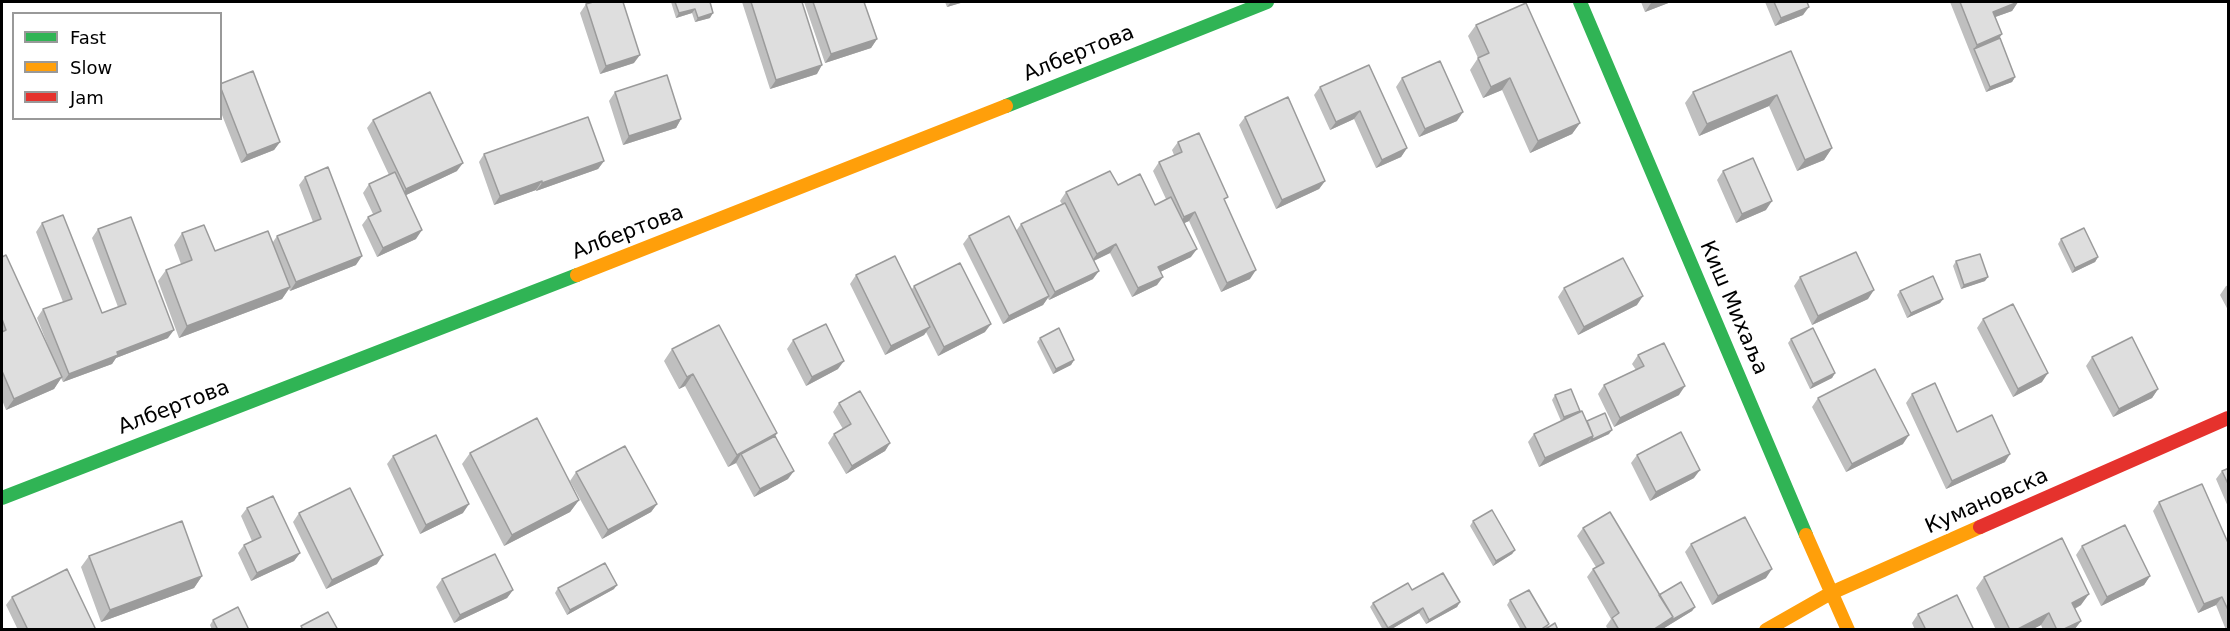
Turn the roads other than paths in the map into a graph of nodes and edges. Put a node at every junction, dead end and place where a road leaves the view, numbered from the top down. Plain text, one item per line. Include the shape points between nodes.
1 (1267, 2) edge
2 (1580, 2) edge
3 (2229, 418) edge
4 (2, 498) edge
5 (1831, 593) junction
6 (1766, 630) edge
7 (1848, 630) edge

1 - 4 street, Албертова
2 - 5 street, Киш Михаља
3 - 5 street, Кумановска
5 - 6 street, Кумановска
5 - 7 street, Киш Михаља

